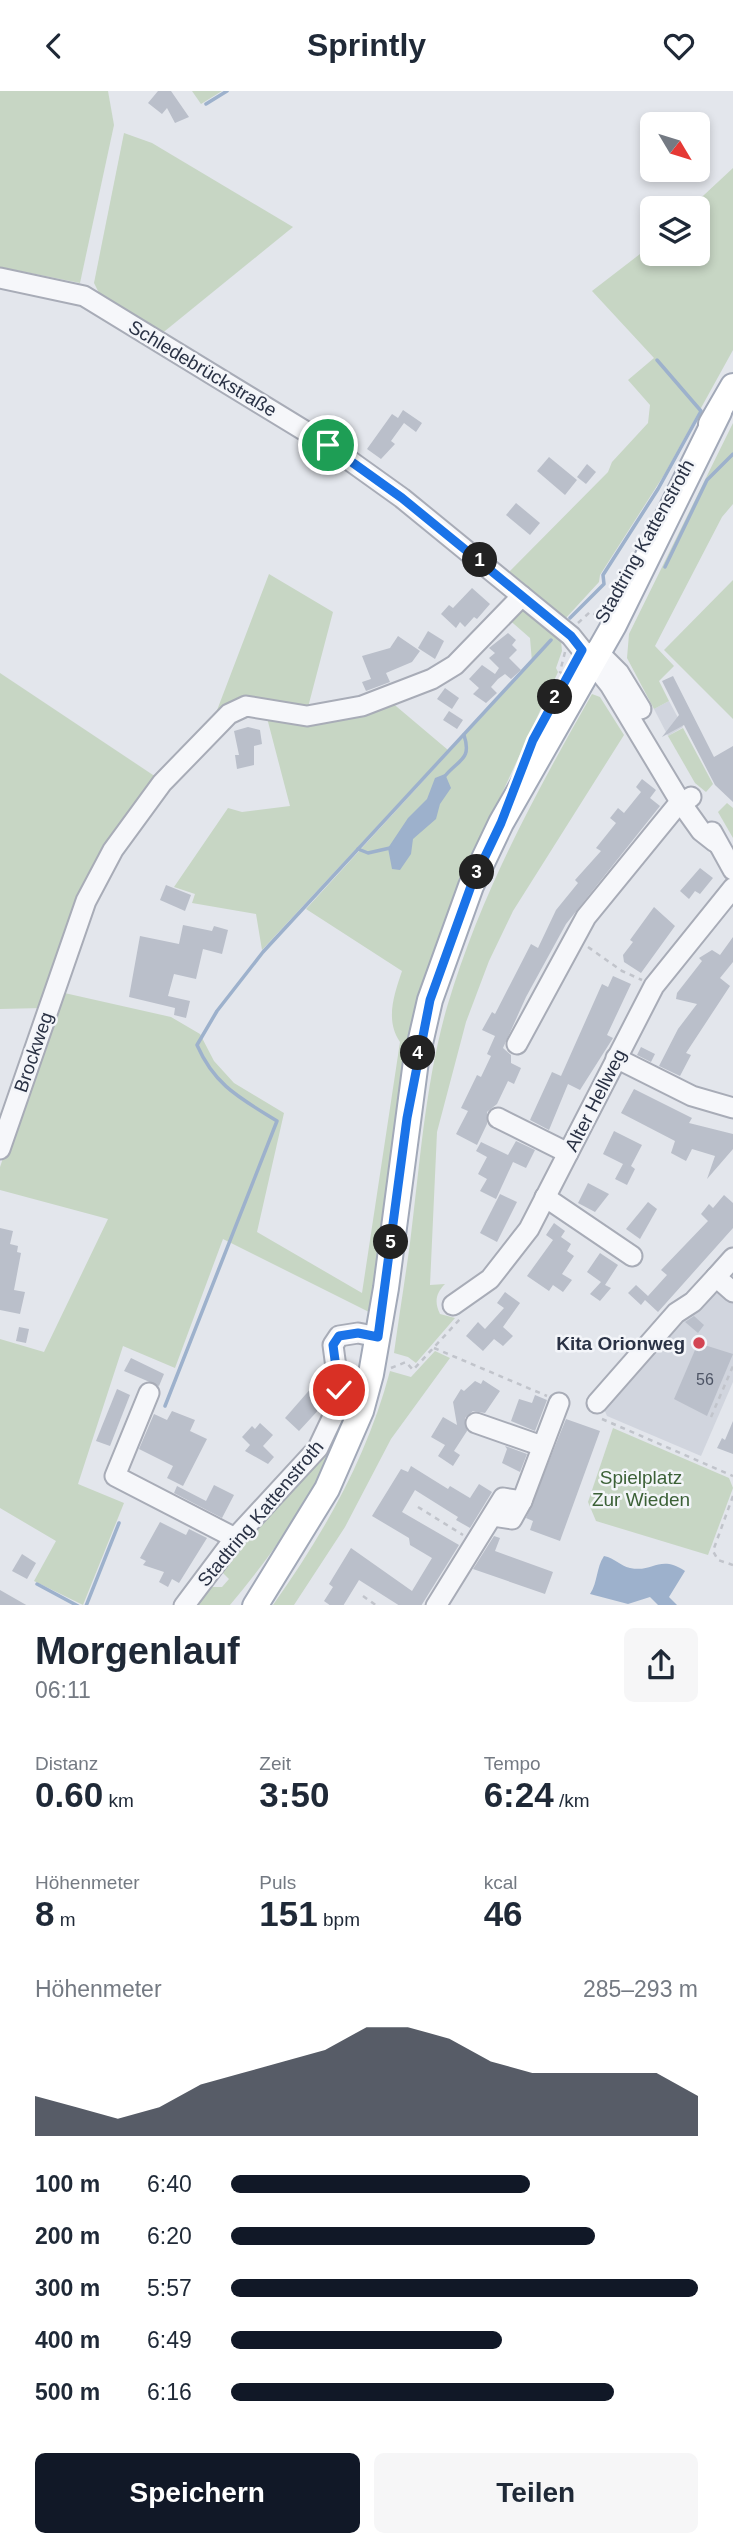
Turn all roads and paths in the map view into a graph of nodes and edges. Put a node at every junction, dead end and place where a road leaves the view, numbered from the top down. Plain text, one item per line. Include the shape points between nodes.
1 (0, 278) edge
2 (733, 386) edge
3 (522, 596) junction
4 (590, 611) dead end
5 (582, 645) junction
6 (560, 672) dead end
7 (686, 800) junction
8 (733, 871) edge
9 (733, 888) edge
10 (574, 937) junction
11 (654, 986) junction
12 (517, 1044) dead end
13 (616, 1058) junction
14 (733, 1108) edge
15 (498, 1118) dead end
16 (0, 1149) edge
17 (568, 1153) junction
18 (545, 1197) junction
19 (632, 1256) dead end
20 (733, 1258) edge
21 (716, 1276) junction
22 (733, 1292) edge
23 (453, 1305) dead end
24 (378, 1337) junction
25 (434, 1348) dead end
26 (733, 1366) edge
27 (388, 1367) dead end
28 (149, 1393) dead end
29 (559, 1403) dead end
30 (597, 1403) dead end
31 (711, 1417) dead end
32 (476, 1423) dead end
33 (542, 1447) junction
34 (733, 1496) edge
35 (418, 1507) dead end
36 (307, 1523) junction
37 (235, 1538) junction
38 (476, 1543) junction
39 (733, 1565) edge
40 (363, 1596) dead end
41 (184, 1605) edge
42 (243, 1605) edge
43 (255, 1605) edge
44 (377, 1605) edge
45 (436, 1605) edge

1 - 3 street, Schledebrückstraße via 84,296 328,445 402,498
2 - 5 main road, Stadtring Kattenstroth via 692,471
3 - 5 street, Schledebrückstraße
3 - 16 street, Brockweg via 455,666 432,679 362,706 307,716 246,706 229,714 162,783 113,850 86,901
4 - 5 path
5 - 6 path
5 - 7 street, Schledebrückstraße via 619,673
5 - 24 main road, Stadtring Kattenstroth via 471,886 430,1000 416,1061
7 - 8 street, Schledebrückstraße via 709,825
7 - 10 street
8 - 9 street
9 - 11 street, Alter Hellweg
10 - 11 path via 622,971
10 - 12 street
11 - 13 street, Alter Hellweg
13 - 14 street via 692,1096
13 - 17 street, Alter Hellweg
15 - 17 street
17 - 18 street, Alter Hellweg
18 - 19 street
18 - 23 street, Alter Hellweg via 528,1229 490,1279
20 - 21 street
21 - 22 street
21 - 30 street via 676,1313
24 - 36 main road, Stadtring Kattenstroth via 361,1411
24 - 37 street, Stadtring Kattenstroth via 339,1336 333,1345 337,1408 328,1431 318,1448
25 - 27 path via 413,1370 406,1362
26 - 31 path
28 - 37 street via 114,1476
29 - 33 street
32 - 33 street
33 - 38 street via 512,1518 493,1516
34 - 39 path via 712,1551 718,1560
35 - 38 path
36 - 42 main road, Stadtring Kattenstroth
36 - 43 main road, Stadtring Kattenstroth
37 - 41 street, Stadtring Kattenstroth
38 - 45 street
40 - 44 path

